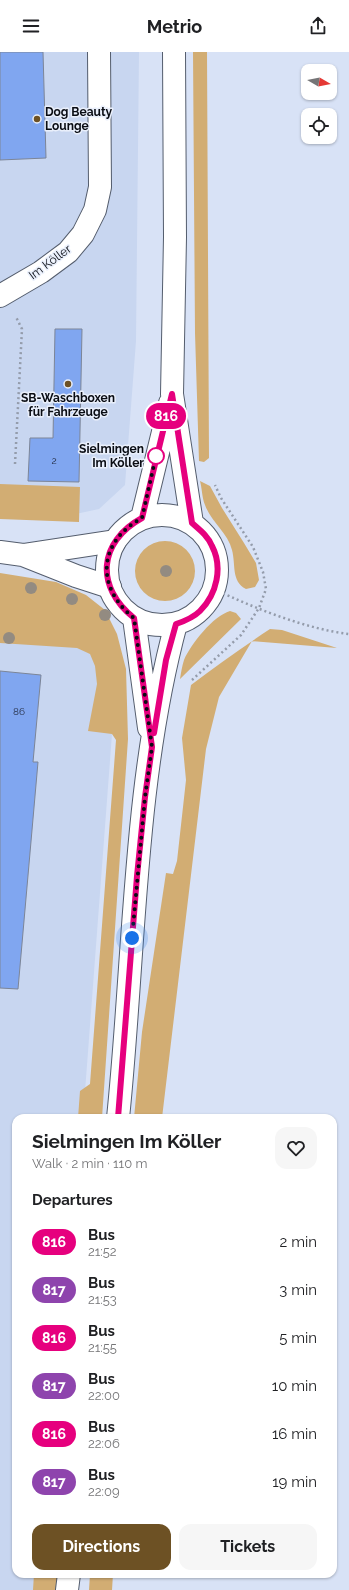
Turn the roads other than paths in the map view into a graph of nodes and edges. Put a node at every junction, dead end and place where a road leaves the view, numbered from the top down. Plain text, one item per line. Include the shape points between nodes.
1 (99, 52) edge
2 (174, 52) edge
3 (3, 294) edge
4 (172, 394) junction
5 (142, 518) junction
6 (192, 523) junction
7 (115, 541) junction
8 (0, 552) edge
9 (23, 555) junction
10 (110, 587) junction
11 (134, 618) junction
12 (176, 624) junction
13 (152, 747) junction
14 (118, 1114) edge
15 (68, 1578) edge
16 (67, 1590) edge

1 - 3 main road, Im Köller via 100,187 95,210 83,234 68,252 41,272
2 - 4 main road via 175,237
4 - 5 main road
4 - 6 main road
5 - 6 main road via 168,515
5 - 7 main road via 122,532
6 - 12 main road via 212,545 218,575 214,589 200,612
7 - 9 main road
7 - 10 main road via 107,563
8 - 9 main road
9 - 10 main road
10 - 11 main road via 123,610
11 - 12 main road via 154,625
11 - 13 main road
12 - 13 main road via 166,660
13 - 14 main road via 137,876
15 - 16 main road

